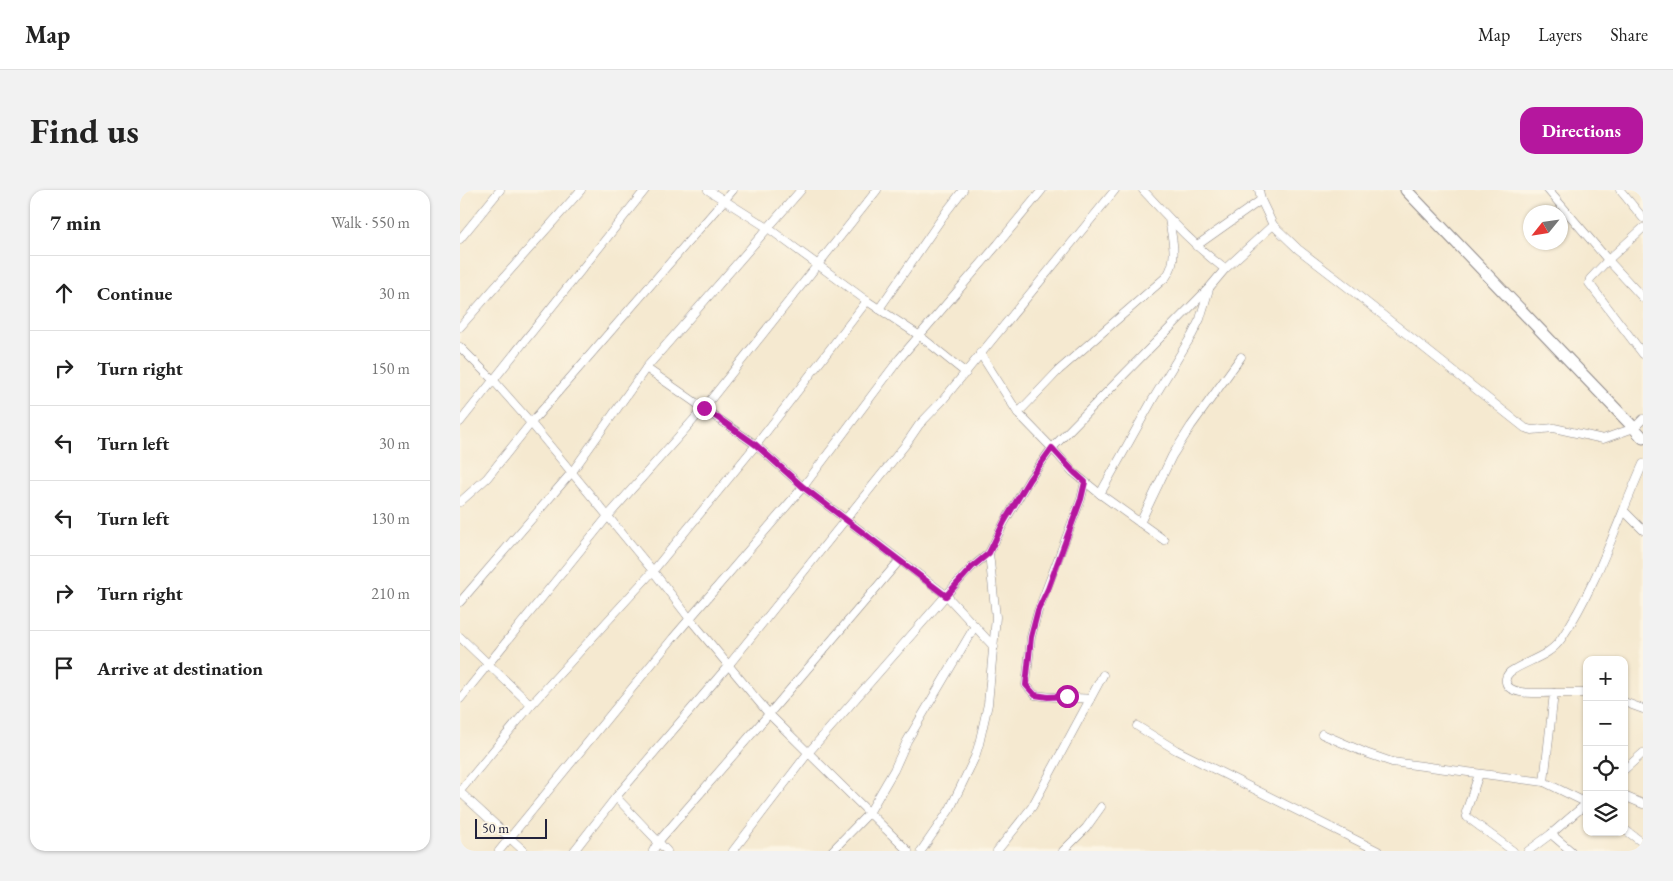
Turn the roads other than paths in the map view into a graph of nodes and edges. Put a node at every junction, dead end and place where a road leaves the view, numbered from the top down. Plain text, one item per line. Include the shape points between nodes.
1 (500, 190) edge
2 (581, 190) edge
3 (645, 190) edge
4 (708, 190) edge
5 (733, 190) edge
6 (801, 190) edge
7 (877, 190) edge
8 (963, 190) edge
9 (1042, 190) edge
10 (1115, 190) edge
11 (1143, 190) edge
12 (1259, 190) edge
13 (1406, 190) edge
14 (1548, 190) edge
15 (1620, 190) edge
16 (725, 200) junction
17 (1261, 200) junction
18 (1643, 218) edge
19 (1169, 220) junction
20 (1273, 225) junction
21 (768, 228) junction
22 (1643, 228) edge
23 (460, 239) edge
24 (1196, 246) junction
25 (1608, 260) junction
26 (819, 264) junction
27 (1225, 269) junction
28 (1210, 286) junction
29 (1643, 298) edge
30 (867, 301) junction
31 (879, 309) junction
32 (460, 327) edge
33 (920, 336) junction
34 (460, 347) edge
35 (980, 352) junction
36 (1643, 354) edge
37 (1241, 357) dead end
38 (646, 368) junction
39 (966, 372) junction
40 (494, 381) junction
41 (704, 408) junction
42 (1018, 413) junction
43 (1643, 419) edge
44 (460, 422) edge
45 (531, 423) junction
46 (1634, 428) junction
47 (1643, 438) edge
48 (756, 445) junction
49 (1052, 448) junction
50 (1643, 464) edge
51 (572, 472) junction
52 (1085, 482) junction
53 (803, 487) junction
54 (1100, 494) junction
55 (460, 502) edge
56 (1624, 511) junction
57 (608, 516) junction
58 (845, 518) junction
59 (1140, 523) junction
60 (1643, 530) edge
61 (1164, 540) dead end
62 (989, 553) junction
63 (899, 561) junction
64 (653, 571) junction
65 (946, 596) junction
66 (460, 602) edge
67 (690, 619) junction
68 (975, 626) junction
69 (460, 637) edge
70 (994, 647) junction
71 (488, 664) junction
72 (728, 666) junction
73 (1103, 675) dead end
74 (1554, 693) junction
75 (1583, 693) edge
76 (460, 699) edge
77 (1090, 699) junction
78 (1628, 703) edge
79 (531, 705) junction
80 (1643, 709) edge
81 (769, 714) junction
82 (1136, 726) dead end
83 (1322, 734) dead end
84 (808, 753) junction
85 (1643, 753) edge
86 (1628, 766) edge
87 (1479, 774) junction
88 (1544, 782) junction
89 (460, 791) edge
90 (616, 797) junction
91 (1628, 798) edge
92 (1583, 801) edge
93 (1643, 804) edge
94 (1102, 807) dead end
95 (1583, 807) edge
96 (869, 813) junction
97 (1628, 832) edge
98 (1552, 834) junction
99 (511, 837) junction
100 (658, 842) junction
101 (1643, 842) edge
102 (499, 851) edge
103 (524, 851) edge
104 (574, 851) edge
105 (653, 851) edge
106 (667, 851) edge
107 (733, 851) edge
108 (832, 851) edge
109 (908, 851) edge
110 (921, 851) edge
111 (998, 851) edge
112 (1063, 851) edge
113 (1378, 851) edge
114 (1514, 851) edge
115 (1528, 851) edge
116 (1571, 851) edge

1 - 23 street
2 - 32 street
3 - 40 street
4 - 16 street
5 - 16 street
6 - 21 street
7 - 26 street
8 - 31 street
9 - 33 street
10 - 35 street
11 - 19 street
12 - 17 street
13 - 46 street
14 - 25 street
15 - 18 street
16 - 21 street
16 - 45 street
17 - 20 street
17 - 24 street
19 - 24 street
19 - 42 street via 1174,253 1172,270 1059,370
20 - 27 street
20 - 46 street via 1298,249 1528,430 1554,428 1603,439
21 - 26 street
21 - 38 street
22 - 25 street
24 - 27 street
25 - 29 street
25 - 36 street via 1590,279 1590,287
26 - 30 street
26 - 41 street
27 - 28 street
28 - 49 street
28 - 54 street via 1192,335
30 - 31 street
30 - 48 street
31 - 33 street
33 - 39 street
33 - 53 street
34 - 40 street
35 - 39 street
35 - 42 street
37 - 59 street via 1172,456
38 - 41 street
38 - 51 street
39 - 58 street via 918,425
40 - 44 street
40 - 45 street
41 - 48 street
41 - 57 street
42 - 49 street
43 - 46 street
45 - 51 street
45 - 55 street via 487,478
46 - 47 street
48 - 53 street
48 - 64 street
49 - 52 street
49 - 62 street via 1029,480
50 - 56 street
51 - 57 street
51 - 66 street
52 - 54 street
52 - 77 street via 1038,610 1031,637 1026,685 1035,695
53 - 58 street
53 - 67 street
54 - 59 street
56 - 60 street
56 - 74 street via 1588,592 1560,640 1546,653 1510,672 1506,678 1512,689
57 - 64 street
57 - 71 street
58 - 63 street
58 - 72 street
59 - 61 street
62 - 65 street
62 - 70 street via 996,617
63 - 65 street
63 - 81 street
64 - 67 street
64 - 79 street
65 - 68 street
65 - 84 street
67 - 72 street
67 - 99 street
68 - 70 street
68 - 96 street
69 - 71 street
70 - 110 street via 988,704 975,756 950,809
71 - 76 street
71 - 79 street
72 - 81 street
72 - 90 street
73 - 77 street
74 - 75 street
74 - 88 street
77 - 111 street via 1032,807
78 - 80 street
79 - 89 street
81 - 84 street
81 - 100 street
82 - 113 street via 1176,750
83 - 87 street via 1392,762
84 - 96 street
84 - 107 street
85 - 86 street
87 - 88 street
87 - 114 street via 1467,817
88 - 92 street
89 - 99 street
90 - 100 street
90 - 104 street
91 - 93 street
94 - 112 street
95 - 98 street
96 - 108 street
96 - 109 street
97 - 101 street
98 - 115 street
98 - 116 street
99 - 102 street
99 - 103 street
100 - 105 street
100 - 106 street

